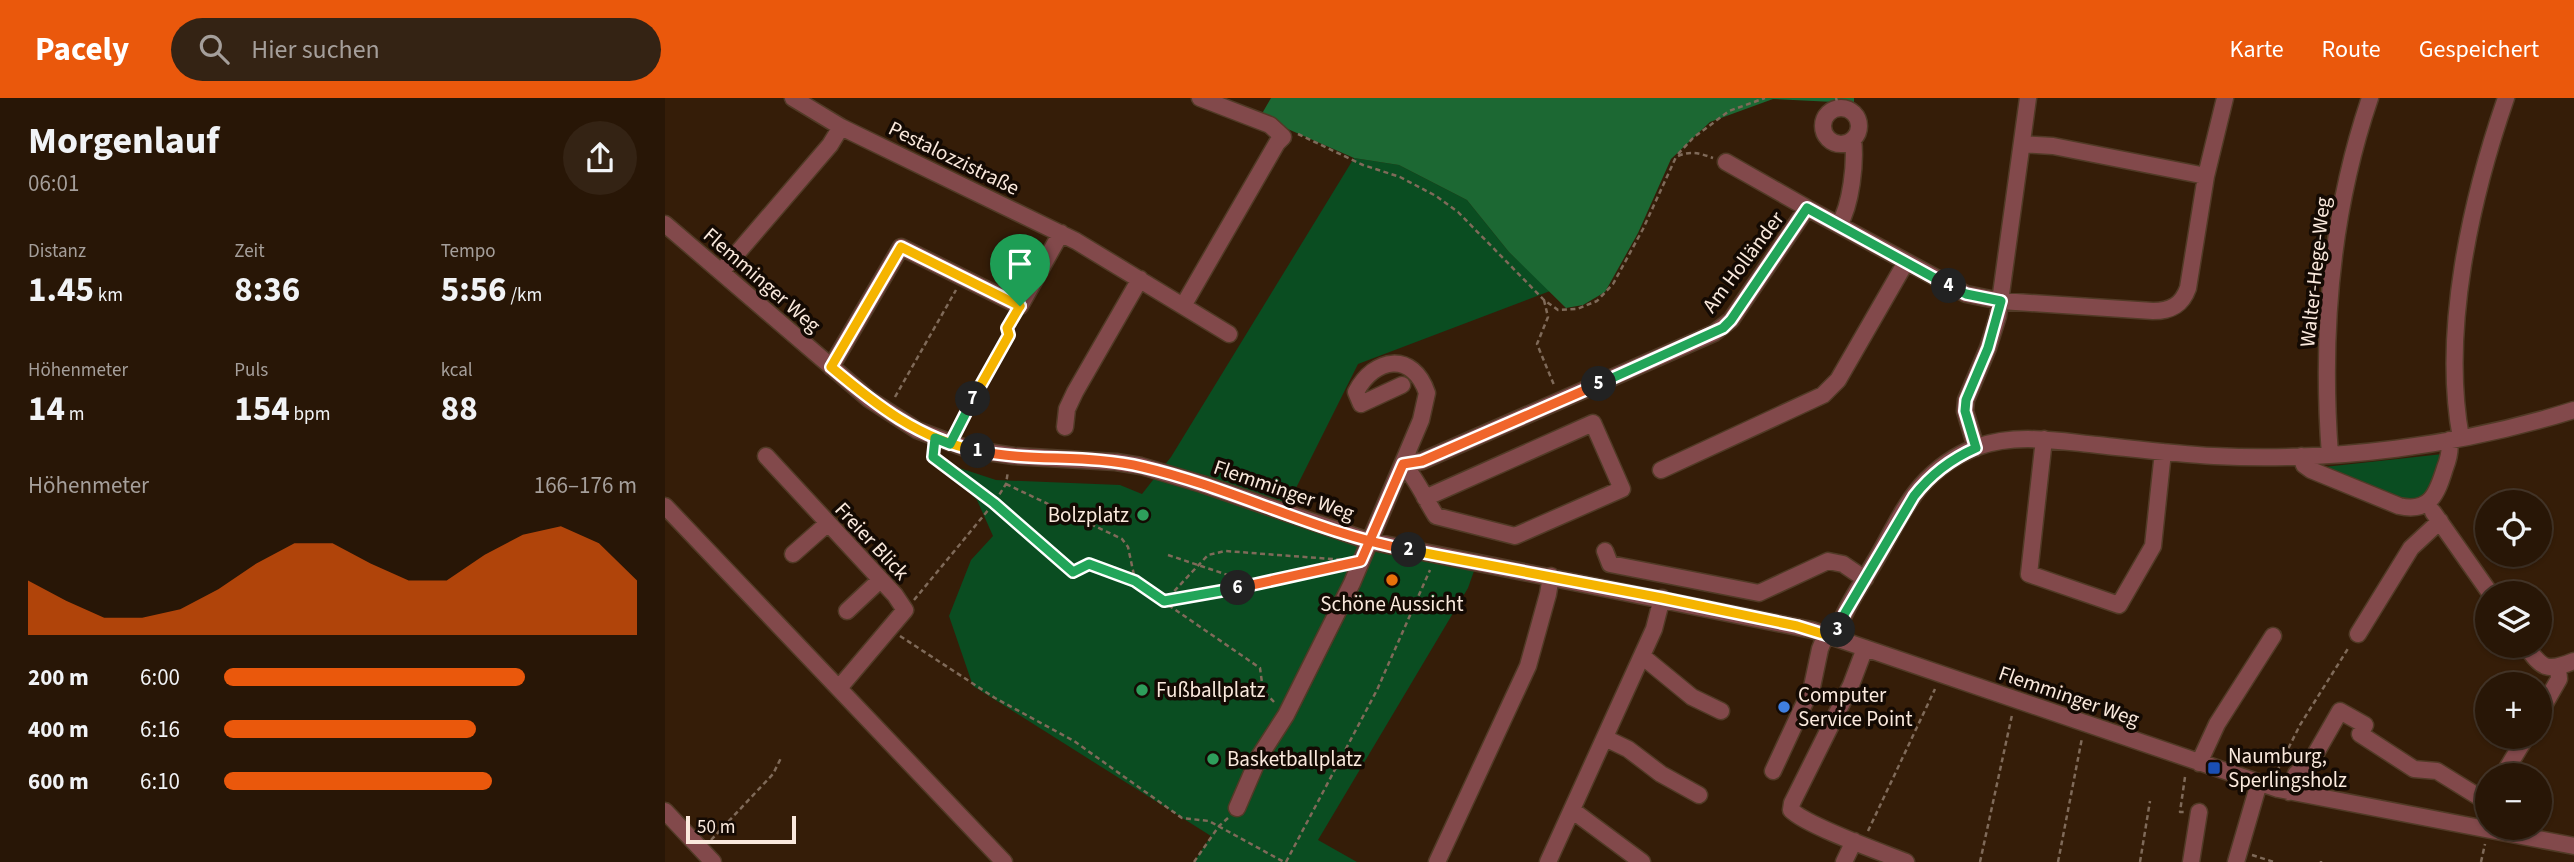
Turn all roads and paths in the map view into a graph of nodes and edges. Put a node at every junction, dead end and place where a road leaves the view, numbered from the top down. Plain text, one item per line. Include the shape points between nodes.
1 (793, 98) edge
2 (1200, 98) edge
3 (1765, 98) edge
4 (2028, 98) edge
5 (2225, 98) edge
6 (2370, 98) edge
7 (2506, 98) edge
8 (1837, 103) edge
9 (841, 127) junction
10 (1283, 137) junction
11 (1853, 139) junction
12 (2022, 144) junction
13 (1676, 157) junction
14 (1726, 162) joint
15 (2206, 176) junction
16 (1807, 208) junction
17 (665, 224) edge
18 (1839, 225) junction
19 (1061, 233) junction
20 (1906, 262) junction
21 (721, 272) junction
22 (963, 278) junction
23 (1140, 279) junction
24 (1544, 300) junction
25 (2001, 301) junction
26 (1020, 306) junction
27 (1183, 306) junction
28 (1229, 334) dead end
29 (831, 367) junction
30 (1402, 385) dead end
31 (1561, 401) junction
32 (2574, 410) edge
33 (885, 411) junction
34 (1065, 427) dead end
35 (2044, 439) junction
36 (2455, 439) junction
37 (943, 441) junction
38 (1976, 448) junction
39 (2163, 453) junction
40 (2330, 454) junction
41 (766, 456) dead end
42 (1014, 456) junction
43 (2301, 456) junction
44 (1403, 464) junction
45 (1661, 470) dead end
46 (1006, 484) junction
47 (1425, 498) junction
48 (994, 503) junction
49 (2427, 503) junction
50 (665, 506) edge
51 (2440, 521) junction
52 (827, 523) junction
53 (1369, 541) junction
54 (1605, 551) dead end
55 (793, 554) dead end
56 (1168, 555) dead end
57 (1361, 561) junction
58 (1197, 565) junction
59 (1430, 570) dead end
60 (1551, 576) junction
61 (1865, 579) junction
62 (880, 580) junction
63 (1135, 581) junction
64 (2482, 581) edge
65 (1255, 584) junction
66 (1662, 598) junction
67 (1164, 601) junction
68 (905, 610) junction
69 (847, 611) dead end
70 (889, 629) junction
71 (2358, 634) joint
72 (1831, 636) junction
73 (2273, 636) dead end
74 (1865, 648) junction
75 (1641, 656) junction
76 (2535, 658) edge
77 (2574, 661) edge
78 (2558, 667) junction
79 (1941, 674) junction
80 (839, 688) junction
81 (2552, 691) edge
82 (2017, 700) junction
83 (1721, 711) dead end
84 (1286, 715) junction
85 (2086, 725) junction
86 (1605, 738) junction
87 (781, 758) dead end
88 (2199, 763) junction
89 (1773, 771) dead end
90 (2185, 777) dead end
91 (2264, 785) junction
92 (2289, 792) junction
93 (1699, 795) dead end
94 (2475, 795) edge
95 (2150, 802) dead end
96 (1237, 808) joint
97 (1572, 810) junction
98 (665, 811) edge
99 (2199, 813) joint
100 (1219, 826) junction
101 (2475, 827) edge
102 (2482, 840) edge
103 (2542, 840) edge
104 (1858, 842) junction
105 (2574, 846) edge
106 (2238, 856) edge
107 (703, 858) edge
108 (1004, 862) edge
109 (1194, 862) edge
110 (1285, 862) edge
111 (1437, 862) edge
112 (1548, 862) edge
113 (1642, 862) edge
114 (1844, 862) edge
115 (1906, 862) edge
116 (1980, 862) edge
117 (2058, 862) edge
118 (2140, 862) edge
119 (2191, 862) edge
120 (2274, 862) edge
121 (2481, 862) edge

1 - 9 street, Pestalozzistraße
2 - 10 street via 1270,125
3 - 13 path via 1729,111
4 - 12 street
5 - 15 street
6 - 40 street, Walter-Hege-Weg via 2343,200 2334,264 2327,351
7 - 36 street via 2481,176 2463,262
8 - 11 street via 1857,119 1859,130
8 - 11 street via 1825,119 1823,131 1836,144
9 - 19 street, Pestalozzistraße
9 - 21 street
10 - 24 path via 1292,132 1436,196 1458,212
10 - 27 street
11 - 18 street via 1847,210
12 - 15 street
12 - 25 street
13 - 14 path via 1698,152
13 - 24 path via 1613,285 1597,301 1577,309 1558,310
14 - 16 street
15 - 25 street, Am Holländer via 2188,288 2174,308 2153,311
16 - 18 street, Am Holländer
16 - 31 street, Am Holländer via 1723,328
17 - 21 street, Flemminger Weg
18 - 20 street, Am Holländer
19 - 23 street, Pestalozzistraße
19 - 26 street
20 - 25 street, Am Holländer via 1966,294
20 - 45 street via 1838,380 1823,395
21 - 29 street, Flemminger Weg
22 - 26 street
22 - 29 street, Flemminger Weg via 901,247
22 - 33 path
23 - 27 street, Pestalozzistraße
23 - 34 street via 1075,392
24 - 31 path via 1548,317 1537,344
25 - 38 street via 1966,400
26 - 37 path via 1007,328 1009,335
27 - 28 street, Pestalozzistraße
29 - 33 street, Flemminger Weg
30 - 44 street via 1361,404 1356,392 1369,372 1388,363 1408,367 1424,383 1425,406
31 - 44 street, Am Holländer via 1422,461
32 - 36 street
33 - 37 street, Flemminger Weg
35 - 38 street via 2017,439
35 - 39 street
35 - 39 street via 2029,574 2119,605 2153,546
36 - 40 street
36 - 49 street via 2441,481
37 - 42 street, Flemminger Weg
37 - 48 path via 933,457
38 - 61 street via 1945,464 1922,485
39 - 43 street
40 - 43 street
41 - 52 street, Freier Blick
42 - 46 path
42 - 53 street, Flemminger Weg via 1141,467
43 - 49 street via 2311,470 2399,506 2414,508
44 - 47 street
44 - 53 street
46 - 48 path
46 - 63 path via 1122,539
47 - 47 street via 1593,423 1622,489 1515,536 1436,516
48 - 63 path via 1073,572 1089,564
48 - 68 path
49 - 51 street
50 - 80 street
51 - 64 street
51 - 71 street via 2411,548
52 - 55 street
52 - 62 street, Freier Blick
53 - 57 street
53 - 60 street, Flemminger Weg
54 - 61 street via 1610,564 1759,593 1828,561 1843,564
56 - 58 path
57 - 58 path via 1225,551 1208,555
57 - 65 path
57 - 84 street
58 - 65 path
58 - 67 path
59 - 110 path via 1377,690
60 - 66 street, Flemminger Weg
60 - 111 street via 1528,666
61 - 72 street
62 - 68 street, Freier Blick
62 - 69 street
63 - 67 path
65 - 67 path
66 - 72 street, Flemminger Weg
66 - 75 street
67 - 84 path via 1260,668 1263,690
68 - 70 street, Freier Blick
70 - 80 street, Freier Blick
70 - 100 path via 995,698 1074,741 1182,818
71 - 91 path
72 - 74 street, Flemminger Weg
72 - 89 street via 1820,649 1812,687
73 - 88 street via 2217,723
74 - 79 street, Flemminger Weg
74 - 104 street via 1791,810
75 - 83 street via 1692,697
75 - 86 street
76 - 78 street via 2545,667
77 - 78 street
78 - 81 street via 2559,678
79 - 82 street, Flemminger Weg
79 - 104 path
80 - 108 street
82 - 85 street, Flemminger Weg
82 - 116 path
84 - 96 street via 1259,757
85 - 88 street, Flemminger Weg
85 - 117 path
86 - 93 street
86 - 97 street
87 - 107 path via 773,774
88 - 91 street, Flemminger Weg
90 - 99 path via 2180,811
91 - 92 street, Flemminger Weg
91 - 106 street
92 - 94 street via 2296,774 2312,760 2340,712 2365,725 2360,734 2414,769 2437,771
92 - 101 street, Flemminger Weg
95 - 118 path
96 - 100 path
97 - 112 street
97 - 113 street
98 - 107 street
99 - 119 street
100 - 109 path
100 - 110 path
102 - 121 path
103 - 105 street, Flemminger Weg
104 - 114 street
104 - 115 street
106 - 120 path

